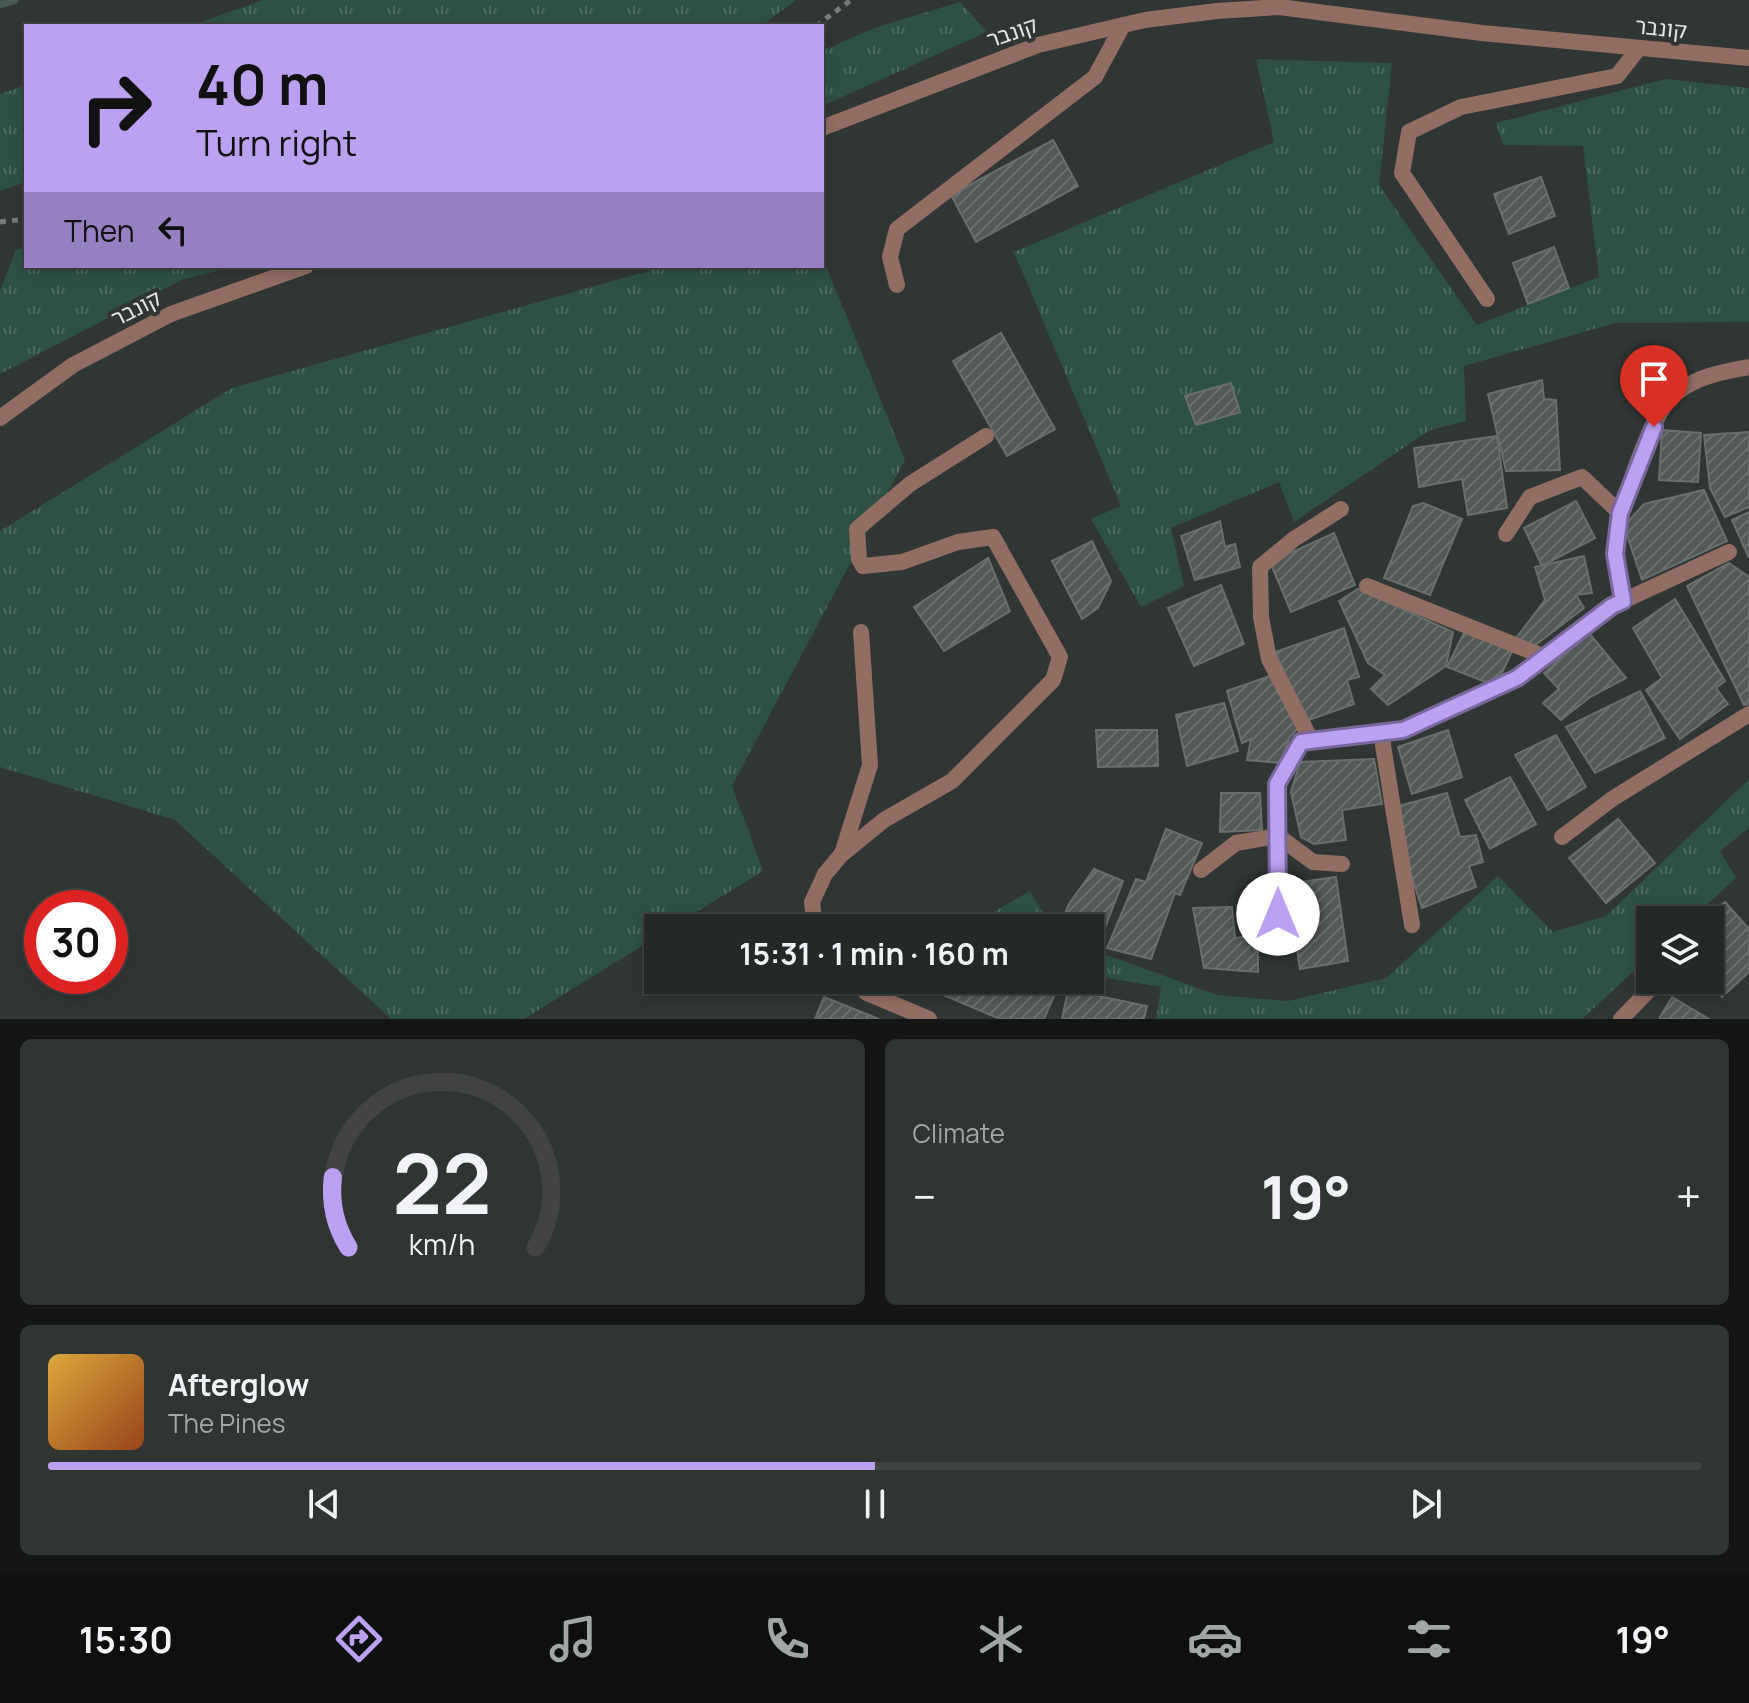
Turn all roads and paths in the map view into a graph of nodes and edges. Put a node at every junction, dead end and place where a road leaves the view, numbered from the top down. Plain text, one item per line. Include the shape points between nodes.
1 (851, 0) edge
2 (819, 24) edge
3 (1123, 25) junction
4 (1639, 48) junction
5 (1749, 58) edge
6 (824, 127) edge
7 (24, 219) edge
8 (0, 222) edge
9 (300, 268) edge
10 (897, 285) dead end
11 (1487, 299) dead end
12 (1749, 367) edge
13 (0, 418) edge
14 (986, 436) dead end
15 (1341, 509) dead end
16 (1620, 513) junction
17 (1506, 534) dead end
18 (1729, 552) dead end
19 (1367, 586) dead end
20 (1623, 601) junction
21 (861, 632) dead end
22 (1545, 657) junction
23 (1749, 714) edge
24 (1381, 733) junction
25 (1311, 740) junction
26 (1278, 836) junction
27 (1562, 837) dead end
28 (841, 855) junction
29 (1342, 864) dead end
30 (1201, 870) dead end
31 (813, 914) edge
32 (1278, 914) dead end
33 (1412, 925) dead end
34 (869, 994) edge
35 (1645, 994) edge
36 (929, 1019) edge
37 (1621, 1019) edge

1 - 2 path
3 - 4 street, קונבר via 1279,7
3 - 6 street, קונבר via 1038,45
3 - 10 street via 1095,77 897,229 890,257
4 - 5 street, קונבר
4 - 11 street via 1617,76 1461,107 1409,132 1402,173
7 - 8 path
9 - 13 street, קונבר via 171,314 73,365
12 - 16 street via 1710,374 1666,402
14 - 28 street via 910,484 857,529 859,559 863,566 902,562 958,542 993,537 1060,657 1053,680 952,781 884,820
15 - 25 street via 1260,567 1269,659
16 - 17 street via 1582,477 1530,497
16 - 20 street via 1615,554
18 - 20 street
19 - 22 street
20 - 22 street
21 - 28 street via 870,765
22 - 24 street via 1517,678 1403,730
23 - 27 street via 1612,799
24 - 25 street
24 - 33 street
25 - 26 street via 1301,742 1277,784
26 - 29 street via 1313,862
26 - 30 street via 1236,843
26 - 32 street
28 - 31 street via 825,874 812,902
34 - 36 street
35 - 37 street

